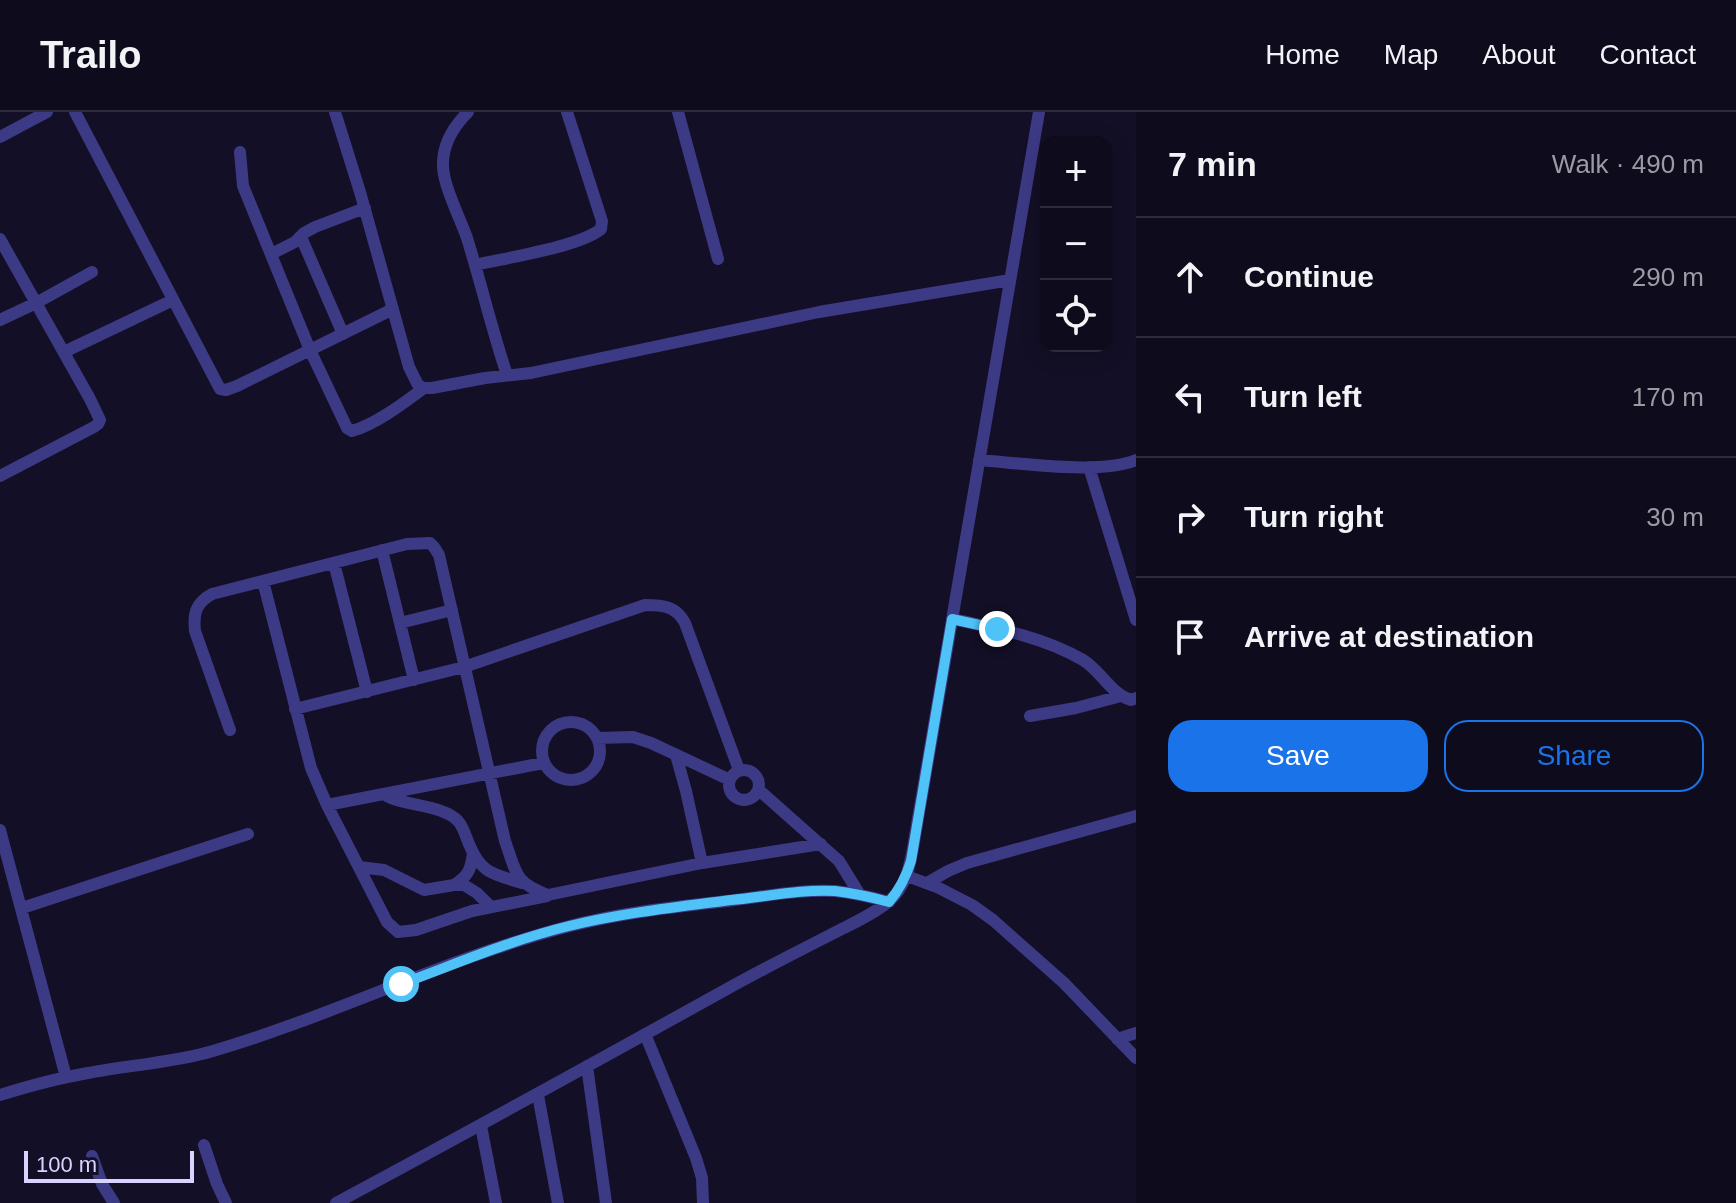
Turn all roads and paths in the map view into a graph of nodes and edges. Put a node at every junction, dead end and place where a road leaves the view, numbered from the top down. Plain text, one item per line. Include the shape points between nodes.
1 (47, 112) edge
2 (75, 112) edge
3 (335, 112) edge
4 (468, 112) edge
5 (567, 112) edge
6 (678, 112) edge
7 (1039, 112) edge
8 (0, 137) edge
9 (240, 152) dead end
10 (365, 208) junction
11 (301, 237) junction
12 (0, 239) edge
13 (271, 254) junction
14 (718, 259) dead end
15 (475, 265) junction
16 (92, 272) dead end
17 (1010, 280) junction
18 (173, 300) junction
19 (36, 303) junction
20 (393, 309) junction
21 (0, 320) edge
22 (343, 334) junction
23 (310, 350) junction
24 (64, 352) junction
25 (507, 375) junction
26 (424, 388) junction
27 (979, 460) junction
28 (1136, 460) edge
29 (1089, 467) junction
30 (0, 476) edge
31 (382, 550) junction
32 (334, 563) junction
33 (263, 581) junction
34 (452, 610) junction
35 (952, 619) junction
36 (1136, 620) edge
37 (400, 623) junction
38 (464, 667) junction
39 (414, 680) junction
40 (367, 692) junction
41 (1121, 696) junction
42 (1136, 698) edge
43 (295, 709) junction
44 (1030, 716) dead end
45 (230, 730) dead end
46 (597, 738) junction
47 (676, 755) junction
48 (543, 763) junction
49 (739, 770) junction
50 (490, 774) junction
51 (730, 780) junction
52 (759, 790) junction
53 (384, 794) junction
54 (327, 805) junction
55 (1136, 816) edge
56 (0, 830) edge
57 (248, 834) dead end
58 (821, 844) junction
59 (473, 853) junction
60 (702, 863) junction
61 (359, 867) junction
62 (907, 876) junction
63 (522, 883) junction
64 (927, 883) junction
65 (454, 885) junction
66 (548, 895) junction
67 (860, 895) junction
68 (889, 902) junction
69 (491, 907) junction
70 (22, 908) junction
71 (1136, 1033) edge
72 (645, 1034) junction
73 (1117, 1039) junction
74 (1136, 1058) edge
75 (587, 1066) junction
76 (66, 1077) junction
77 (1, 1090) edge
78 (538, 1095) junction
79 (481, 1126) junction
80 (204, 1145) dead end
81 (92, 1156) dead end
82 (114, 1203) edge
83 (226, 1203) edge
84 (336, 1203) edge
85 (496, 1203) edge
86 (558, 1203) edge
87 (606, 1203) edge
88 (703, 1203) edge

1 - 8 street
2 - 18 street
3 - 10 street
4 - 15 street via 446,144 443,169
5 - 15 street via 601,229 556,247
6 - 14 street
7 - 17 street
9 - 13 street via 243,186
10 - 11 street
10 - 20 street
11 - 13 street
11 - 22 street
12 - 19 street
13 - 23 street
15 - 25 street
16 - 19 street
17 - 25 street via 819,312
17 - 27 street
18 - 23 street via 222,390
18 - 24 street
19 - 21 street
19 - 24 street
20 - 22 street
20 - 26 street via 414,379
22 - 23 street
23 - 26 street via 352,431
24 - 30 street via 100,422
25 - 26 street
27 - 29 street
27 - 35 street
28 - 29 street
29 - 36 street
31 - 32 street
31 - 34 street via 430,543 439,555
31 - 37 street
32 - 33 street
32 - 40 street
33 - 43 street
33 - 45 street via 212,594 194,614 195,631
34 - 37 street
34 - 38 street
35 - 41 street via 1067,652 1095,668
35 - 62 street
37 - 39 street
38 - 39 street
38 - 49 street via 645,605 675,609 685,623
38 - 50 street
39 - 40 street
40 - 43 street
41 - 42 street
41 - 44 street
43 - 54 street
46 - 47 street via 633,737
46 - 48 street via 582,724 554,727 542,743
46 - 48 street via 599,758 588,776 568,781
47 - 51 street
47 - 60 street
48 - 50 street
49 - 51 street
49 - 52 street via 755,774
50 - 53 street
50 - 63 street via 505,841
51 - 52 street via 730,791 742,801
52 - 58 street
53 - 54 street
53 - 59 street via 458,820
54 - 61 street
55 - 64 street via 967,863
56 - 70 street
57 - 70 street
58 - 60 street
58 - 67 street
59 - 63 street via 483,868
59 - 65 street via 472,868
60 - 66 street
61 - 65 street via 384,870 424,890
61 - 69 street via 387,922 398,932
62 - 64 street
62 - 68 street
63 - 66 street
64 - 73 street via 993,920
65 - 69 street via 464,885
66 - 69 street
67 - 68 street
67 - 76 street via 802,892 568,927 212,1051
68 - 72 street
70 - 76 street
71 - 73 street
72 - 75 street
72 - 88 street via 696,1158
73 - 74 street
75 - 78 street
75 - 87 street
76 - 77 street
78 - 79 street
78 - 86 street
79 - 84 street
79 - 85 street
80 - 83 street
81 - 82 street

